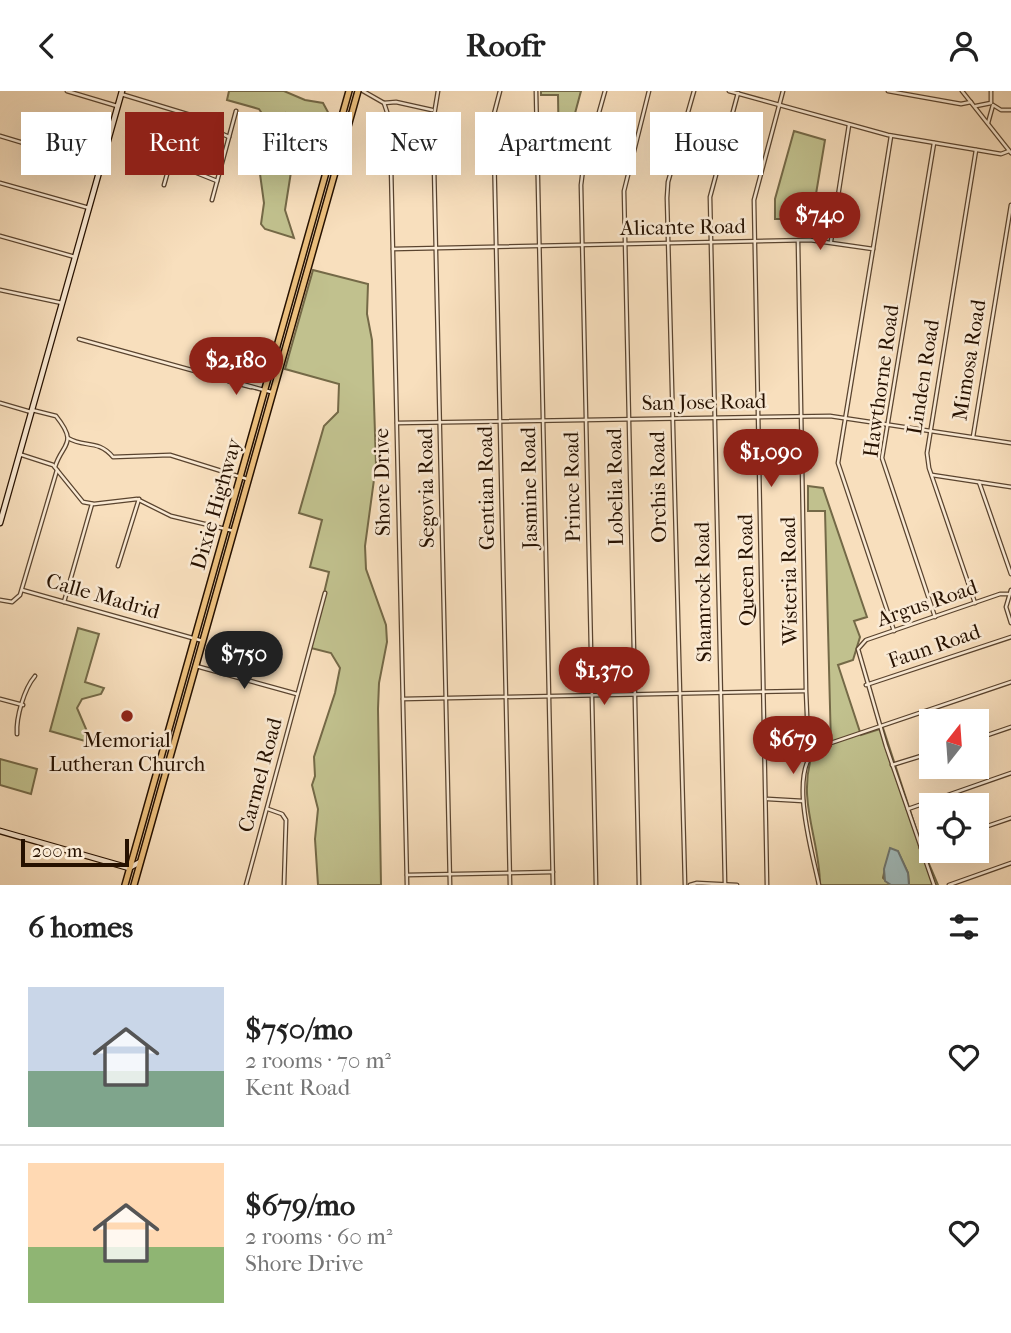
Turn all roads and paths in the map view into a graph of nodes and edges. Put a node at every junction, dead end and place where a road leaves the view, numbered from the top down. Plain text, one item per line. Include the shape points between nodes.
1 (66, 91) edge
2 (349, 91) edge
3 (361, 91) edge
4 (438, 91) edge
5 (500, 91) edge
6 (536, 91) edge
7 (605, 91) edge
8 (649, 91) edge
9 (694, 91) edge
10 (729, 91) edge
11 (783, 91) edge
12 (888, 91) edge
13 (962, 91) edge
14 (990, 91) edge
15 (121, 93) edge
16 (738, 93) junction
17 (384, 103) junction
18 (972, 104) junction
19 (779, 105) junction
20 (117, 106) junction
21 (434, 109) junction
22 (1011, 110) edge
23 (236, 111) dead end
24 (182, 112) edge
25 (988, 124) junction
26 (849, 125) junction
27 (111, 127) edge
28 (224, 135) edge
29 (0, 136) edge
30 (891, 136) junction
31 (229, 137) junction
32 (21, 142) edge
33 (934, 143) junction
34 (976, 150) junction
35 (1010, 152) edge
36 (98, 175) edge
37 (167, 175) edge
38 (202, 175) edge
39 (217, 181) junction
40 (0, 183) edge
41 (164, 185) dead end
42 (212, 199) dead end
43 (1011, 205) edge
44 (89, 208) junction
45 (313, 217) junction
46 (322, 219) junction
47 (0, 236) edge
48 (754, 241) junction
49 (798, 241) junction
50 (831, 241) junction
51 (712, 243) junction
52 (625, 244) junction
53 (668, 244) junction
54 (583, 245) junction
55 (540, 246) junction
56 (496, 247) junction
57 (393, 249) junction
58 (437, 249) junction
59 (873, 249) junction
60 (75, 257) junction
61 (0, 290) edge
62 (62, 303) junction
63 (284, 321) junction
64 (293, 323) junction
65 (79, 339) dead end
66 (265, 390) junction
67 (273, 392) junction
68 (0, 403) edge
69 (31, 411) junction
70 (801, 416) junction
71 (758, 417) junction
72 (845, 417) junction
73 (715, 418) junction
74 (672, 419) junction
75 (629, 420) junction
76 (586, 421) junction
77 (543, 422) junction
78 (397, 423) junction
79 (500, 423) junction
80 (887, 423) junction
81 (441, 424) junction
82 (930, 430) junction
83 (973, 437) junction
84 (68, 438) junction
85 (1011, 443) edge
86 (19, 454) junction
87 (56, 469) junction
88 (932, 475) junction
89 (240, 477) junction
90 (248, 479) junction
91 (979, 482) junction
92 (1011, 487) edge
93 (139, 499) junction
94 (92, 504) junction
95 (0, 523) edge
96 (225, 528) junction
97 (234, 531) junction
98 (118, 566) dead end
99 (1011, 574) edge
100 (22, 590) junction
101 (1011, 590) edge
102 (325, 593) dead end
103 (1008, 594) junction
104 (0, 600) edge
105 (64, 602) junction
106 (975, 603) junction
107 (935, 617) junction
108 (1011, 624) edge
109 (894, 631) junction
110 (1011, 637) edge
111 (194, 639) junction
112 (203, 641) junction
113 (196, 666) junction
114 (35, 676) dead end
115 (1011, 682) edge
116 (866, 685) junction
117 (806, 691) junction
118 (721, 692) junction
119 (764, 692) junction
120 (678, 693) junction
121 (635, 694) junction
122 (298, 695) junction
123 (592, 695) junction
124 (549, 696) junction
125 (506, 697) junction
126 (447, 698) junction
127 (0, 699) edge
128 (403, 699) junction
129 (23, 705) junction
130 (880, 727) junction
131 (1011, 727) edge
132 (17, 734) dead end
133 (989, 735) edge
134 (173, 748) junction
135 (814, 750) junction
136 (162, 752) junction
137 (919, 757) edge
138 (892, 765) junction
139 (1011, 772) edge
140 (767, 800) junction
141 (803, 801) junction
142 (267, 808) junction
143 (908, 809) junction
144 (1011, 818) edge
145 (989, 826) edge
146 (0, 831) edge
147 (919, 842) edge
148 (140, 862) junction
149 (926, 863) edge
150 (1011, 863) edge
151 (130, 868) junction
152 (553, 871) junction
153 (510, 873) junction
154 (450, 874) junction
155 (407, 875) junction
156 (725, 884) edge
157 (125, 885) edge
158 (134, 885) edge
159 (246, 885) edge
160 (284, 885) edge
161 (407, 885) edge
162 (450, 885) edge
163 (510, 885) edge
164 (553, 885) edge
165 (596, 885) edge
166 (639, 885) edge
167 (687, 885) edge
168 (737, 885) edge
169 (767, 885) edge
170 (819, 885) edge
171 (934, 885) edge
172 (949, 885) edge

1 - 20 street
2 - 45 main road, Dixie Highway
3 - 17 street
3 - 46 main road
4 - 21 street, Segovia Road
5 - 56 street, Gentian Road via 494,120
6 - 55 street, Jasmine Road
7 - 54 street, Prince Road via 581,177
8 - 52 street, Lobelia Road via 625,183
9 - 53 street, Orchis Road via 668,182
10 - 16 street
11 - 19 street, Queen Road
12 - 18 street
13 - 18 street
14 - 18 street via 991,103
15 - 20 main road
15 - 24 street
16 - 19 street
16 - 51 street, Shamrock Road via 712,184
17 - 21 street
17 - 57 street, Shore Drive via 390,121
18 - 25 street
19 - 26 street
19 - 48 street, Queen Road via 755,193
20 - 27 main road
21 - 58 street, Segovia Road
22 - 25 street via 993,105
23 - 31 street
25 - 35 street
26 - 30 street
26 - 50 street
28 - 31 street
29 - 32 street
30 - 33 street
30 - 59 street
31 - 39 street
33 - 34 street
33 - 80 street, Hawthorne Road
34 - 35 street
34 - 82 street, Linden Road
36 - 44 main road
37 - 41 street
38 - 39 street
39 - 42 street
40 - 44 street
43 - 83 street, Mimosa Road
44 - 60 main road
45 - 46 main road
45 - 63 main road, Dixie Highway
46 - 64 main road
47 - 60 street
48 - 49 street, Alicante Road
48 - 51 street, Alicante Road
48 - 71 street, Queen Road
49 - 50 street, Alicante Road
49 - 70 street, Wisteria Road
50 - 59 street, Alicante Road
51 - 53 street, Alicante Road
51 - 73 street, Shamrock Road
52 - 53 street, Alicante Road
52 - 54 street, Alicante Road
52 - 75 street, Lobelia Road
53 - 74 street, Orchis Road
54 - 55 street, Alicante Road
54 - 76 street, Prince Road
55 - 56 street, Alicante Road
55 - 77 street, Jasmine Road
56 - 58 street, Alicante Road
56 - 79 street, Gentian Road
57 - 58 street, Alicante Road
57 - 78 street, Shore Drive
58 - 81 street, Segovia Road
59 - 72 street
60 - 62 main road
61 - 62 street
62 - 69 main road
63 - 64 main road
63 - 66 main road, Dixie Highway
64 - 67 main road
65 - 66 street
66 - 67 street
66 - 89 main road, Dixie Highway
67 - 90 main road
68 - 69 street
69 - 84 street via 56,417
69 - 86 main road
70 - 71 street, San Jose Road
70 - 72 street, San Jose Road
70 - 117 street, Wisteria Road
71 - 73 street, San Jose Road
71 - 119 street, Queen Road
72 - 80 street, San Jose Road
72 - 109 street via 840,474
73 - 74 street, San Jose Road
73 - 118 street, Shamrock Road
74 - 75 street, San Jose Road
74 - 120 street, Orchis Road
75 - 76 street, San Jose Road
75 - 121 street, Lobelia Road
76 - 77 street, San Jose Road
76 - 123 street, Prince Road
77 - 79 street, San Jose Road
77 - 124 street, Jasmine Road
78 - 81 street, San Jose Road
78 - 128 street, Shore Drive
79 - 81 street, San Jose Road
79 - 125 street, Gentian Road
80 - 82 street, San Jose Road
80 - 107 street, Hawthorne Road via 883,465
81 - 126 street, Segovia Road
82 - 83 street, San Jose Road
82 - 88 street, Linden Road via 927,453
83 - 85 street, San Jose Road
84 - 87 street
84 - 89 street via 100,445 113,457 170,455
86 - 87 street
86 - 95 main road
87 - 94 street via 82,501
87 - 100 street
88 - 91 street
88 - 106 street, Linden Road
89 - 90 street
89 - 96 main road, Dixie Highway
90 - 97 main road
91 - 92 street
91 - 99 street
93 - 94 street
93 - 96 street via 172,516
93 - 98 street
94 - 105 street
96 - 97 street
96 - 111 main road, Dixie Highway
97 - 112 main road
100 - 104 street, Calle Madrid via 14,602
100 - 105 street, Calle Madrid
101 - 103 street
102 - 122 street, Carmel Road
103 - 106 street, Argus Road
103 - 108 street
105 - 111 street, Calle Madrid
106 - 107 street, Argus Road
107 - 109 street, Argus Road
109 - 116 street, Argus Road via 859,646
110 - 116 street, Faun Road
111 - 112 street, Calle Madrid
111 - 136 main road, Dixie Highway
112 - 113 main road
113 - 122 street
113 - 134 main road
114 - 129 street
115 - 130 street
116 - 130 street, Argus Road
117 - 119 street
117 - 135 street, Wisteria Road via 808,739
118 - 119 street
118 - 120 street
118 - 156 street, Shamrock Road
119 - 140 street, Queen Road
120 - 121 street
120 - 167 street, Orchis Road
121 - 123 street
121 - 166 street, Lobelia Road
122 - 142 street, Carmel Road
123 - 124 street
123 - 165 street, Prince Road
124 - 125 street
124 - 152 street, Jasmine Road
125 - 126 street
125 - 153 street, Gentian Road
126 - 128 street
126 - 154 street, Segovia Road
127 - 129 street
128 - 155 street, Shore Drive
129 - 132 street
130 - 135 street
130 - 138 street
131 - 133 street
134 - 136 street
134 - 148 main road
135 - 141 street via 807,762
136 - 151 main road, Dixie Highway
137 - 138 street
138 - 143 street
139 - 143 street
140 - 141 street
140 - 169 street, Queen Road
141 - 170 street
142 - 159 street, Carmel Road
142 - 160 street via 286,820
143 - 147 street
144 - 145 street
146 - 151 main road
148 - 151 main road
148 - 158 main road
149 - 171 street
150 - 172 street
151 - 157 main road, Dixie Highway
152 - 153 street
152 - 164 street, Jasmine Road
153 - 154 street
153 - 163 street, Gentian Road
154 - 155 street
154 - 162 street, Segovia Road
155 - 161 street, Shore Drive
156 - 167 street
156 - 168 street

